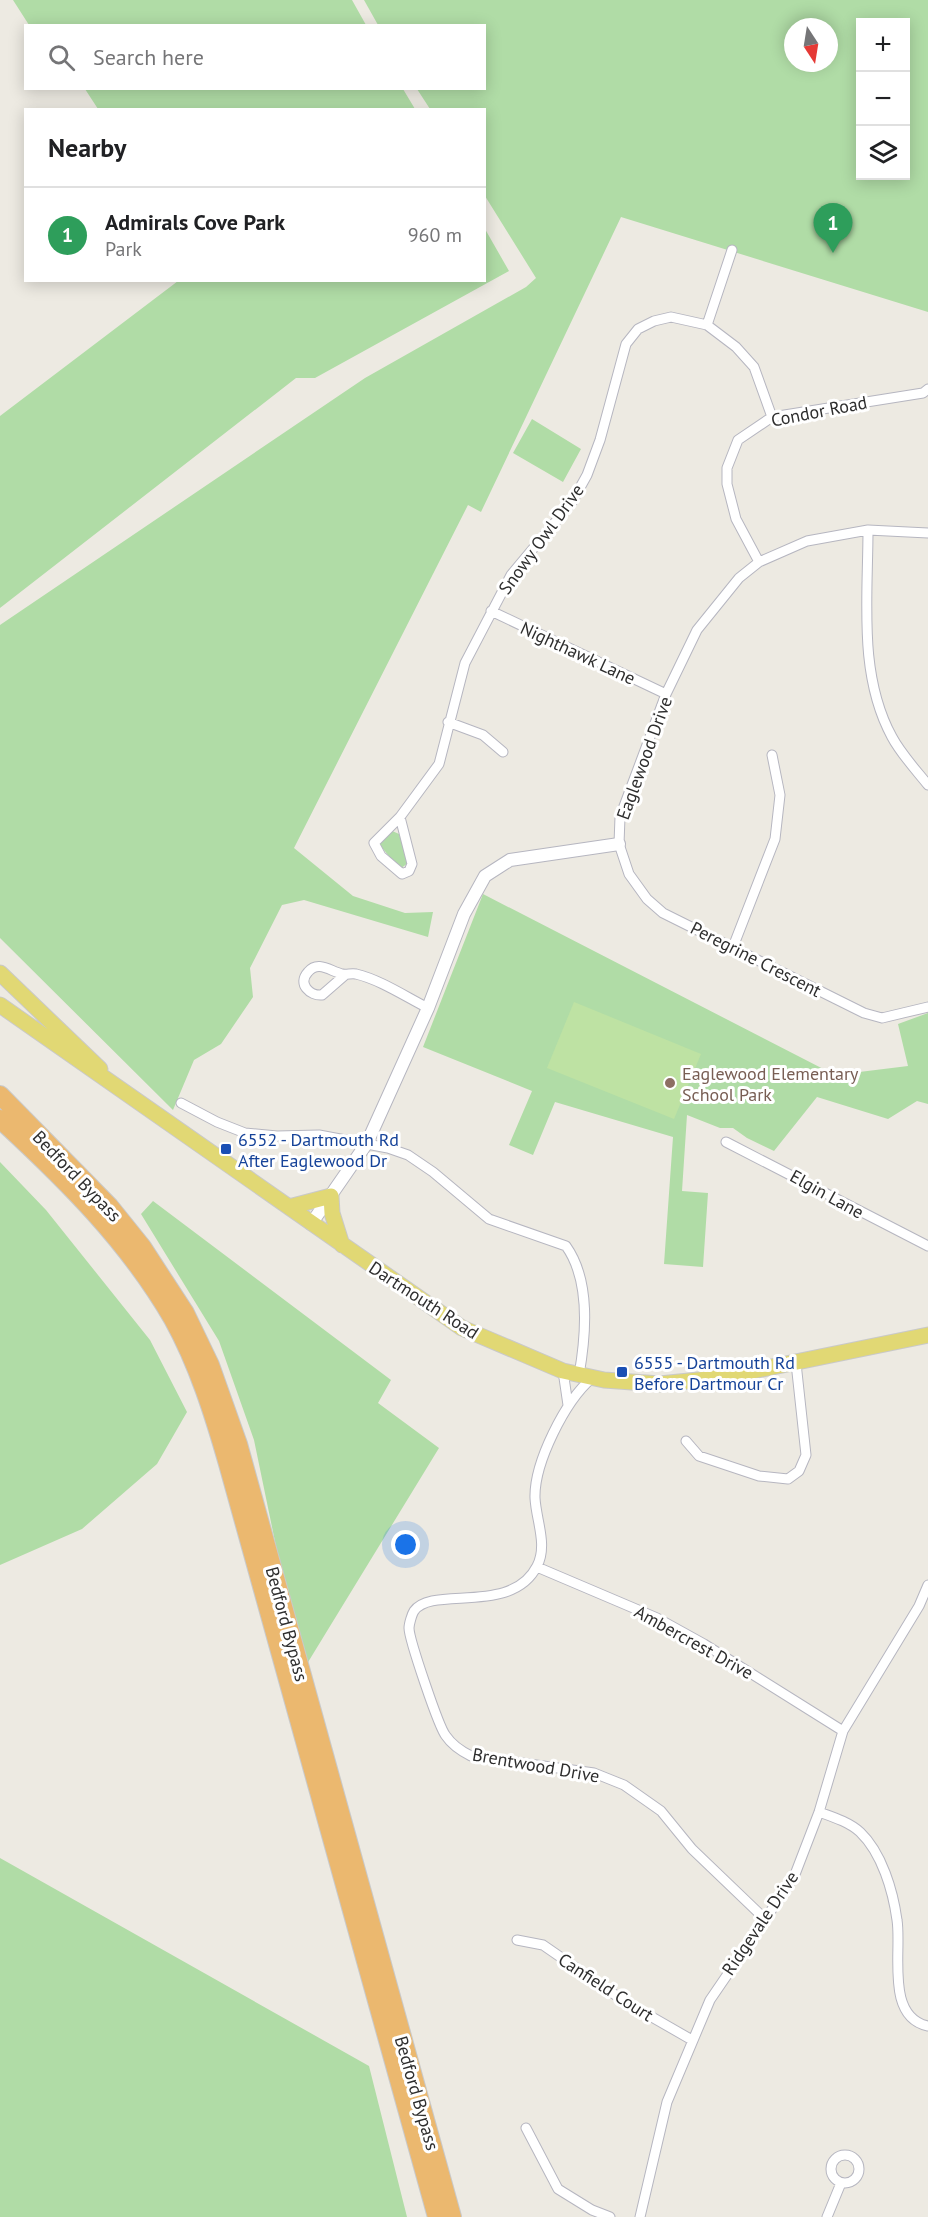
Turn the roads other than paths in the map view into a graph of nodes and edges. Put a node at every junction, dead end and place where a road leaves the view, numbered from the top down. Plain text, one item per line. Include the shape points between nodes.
1 (732, 250) dead end
2 (707, 325) junction
3 (928, 389) edge
4 (772, 417) junction
5 (868, 530) junction
6 (928, 533) edge
7 (759, 562) junction
8 (491, 612) junction
9 (666, 694) junction
10 (448, 722) junction
11 (502, 752) dead end
12 (772, 755) dead end
13 (928, 784) edge
14 (400, 817) junction
15 (619, 844) junction
16 (734, 947) junction
17 (0, 973) edge
18 (345, 975) dead end
19 (0, 1005) edge
20 (928, 1007) edge
21 (428, 1008) junction
22 (110, 1080) junction
23 (0, 1095) edge
24 (181, 1103) dead end
25 (0, 1119) edge
26 (726, 1142) dead end
27 (367, 1143) junction
28 (331, 1196) junction
29 (289, 1208) junction
30 (311, 1224) junction
31 (342, 1245) junction
32 (928, 1246) edge
33 (928, 1335) edge
34 (796, 1363) junction
35 (562, 1371) junction
36 (586, 1376) junction
37 (568, 1405) junction
38 (686, 1441) dead end
39 (537, 1567) junction
40 (928, 1585) edge
41 (919, 1606) junction
42 (928, 1612) edge
43 (843, 1731) junction
44 (819, 1812) junction
45 (764, 1918) junction
46 (517, 1940) dead end
47 (928, 2026) edge
48 (692, 2040) junction
49 (526, 2128) dead end
50 (841, 2183) dead end
51 (437, 2217) edge
52 (452, 2217) edge
53 (610, 2217) edge
54 (640, 2217) edge
55 (827, 2217) edge

1 - 2 street
2 - 4 street, Snowy Owl Drive via 754,367
2 - 8 street, Snowy Owl Drive via 671,317 638,329 626,344 587,476 572,502 511,575
3 - 4 street, Condor Road via 923,393
4 - 7 street, Condor Road via 738,440 727,468 736,519
5 - 6 street, Eaglewood Drive
5 - 7 street, Eaglewood Drive via 807,541
5 - 13 street via 871,679 892,738
7 - 9 street, Eaglewood Drive via 727,591 697,630
8 - 9 street, Nighthawk Lane
8 - 10 street, Snowy Owl Drive via 465,663
9 - 15 street, Eaglewood Drive via 623,806
10 - 11 street via 483,735
10 - 14 street, Snowy Owl Drive via 439,764
12 - 16 street via 780,795 774,839
14 - 14 street, Snowy Owl Drive via 375,843 381,856 402,874 412,864
15 - 16 street, Peregrine Crescent via 629,874 647,899 663,913
15 - 21 street, Eaglewood Drive via 510,860 485,876 464,914
16 - 20 street, Peregrine Crescent via 864,1013 882,1018
17 - 22 main road, Dartmouth Road
18 - 21 street via 354,974 375,982
19 - 22 main road, Dartmouth Road
21 - 27 street, Eaglewood Drive
22 - 29 main road, Dartmouth Road
23 - 52 highway, Bedford Bypass via 109,1206 142,1247 185,1313 210,1365 238,1444
24 - 27 street via 245,1132 319,1135
25 - 51 highway, Bedford Bypass via 66,1180 119,1241 173,1320 203,1386
26 - 32 street, Elgin Lane
27 - 28 street, Eaglewood Drive
27 - 36 street via 408,1155 489,1219 566,1246 581,1284
28 - 29 main road
28 - 30 street, Eaglewood Drive
28 - 31 main road
29 - 30 main road, Dartmouth Road
30 - 31 main road, Dartmouth Road
31 - 35 main road, Dartmouth Road via 462,1328
33 - 34 main road, Dartmouth Road
34 - 36 main road, Dartmouth Road via 660,1384
34 - 38 street via 806,1455 800,1471 788,1479 759,1476 699,1456
35 - 36 main road, Dartmouth Road
35 - 37 street
36 - 37 street
37 - 39 street via 535,1478 541,1540
39 - 43 street, Ambercrest Drive via 657,1618
39 - 45 street, Brentwood Drive via 527,1580 510,1591 483,1598 426,1603 415,1610 408,1628 445,1736 471,1756 594,1773 624,1785 661,1811 692,1849
40 - 41 street, Ridgevale Drive
41 - 42 street
41 - 43 street, Ridgevale Drive
43 - 44 street, Ridgevale Drive
44 - 45 street, Ridgevale Drive via 794,1877
44 - 47 street via 860,1832 872,1847 890,1889 897,1920 901,1996 908,2015
45 - 48 street, Ridgevale Drive via 710,2000
46 - 48 street, Canfield Court via 543,1945 624,2001
48 - 54 street, Ridgevale Drive via 660,2126
49 - 53 street via 558,2189
50 - 55 street

